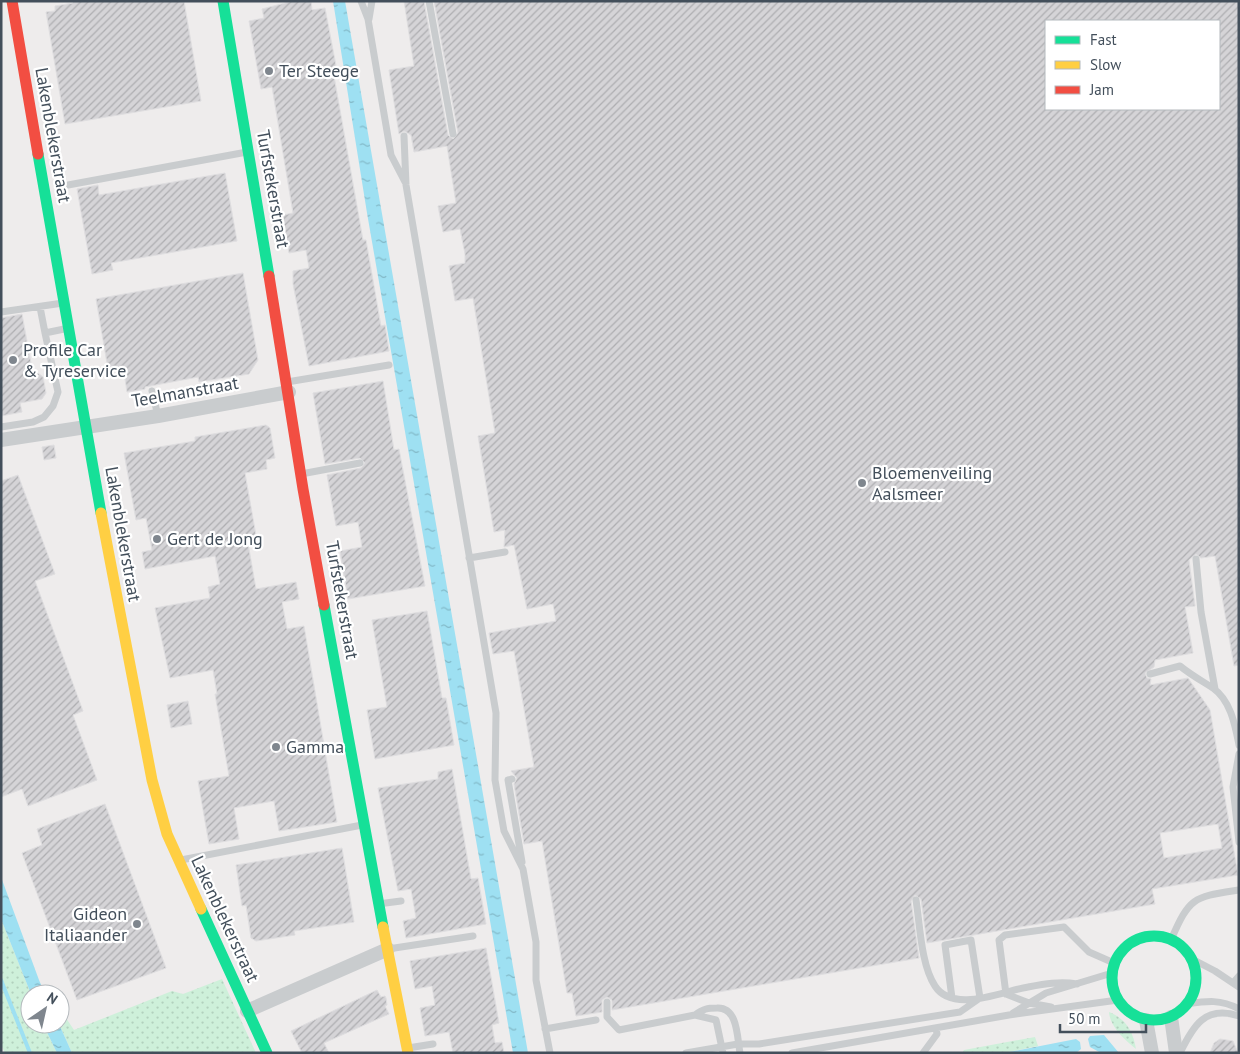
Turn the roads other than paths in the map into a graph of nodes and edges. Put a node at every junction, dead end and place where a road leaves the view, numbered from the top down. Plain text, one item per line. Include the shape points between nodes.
1 (12, 1) edge
2 (223, 1) edge
3 (361, 1) edge
4 (372, 1) edge
5 (429, 1) edge
6 (368, 20) junction
7 (453, 134) dead end
8 (404, 136) dead end
9 (247, 152) junction
10 (68, 185) dead end
11 (406, 185) junction
12 (64, 303) junction
13 (40, 307) junction
14 (1, 312) edge
15 (69, 328) junction
16 (45, 332) junction
17 (389, 365) dead end
18 (288, 387) junction
19 (152, 391) dead end
20 (158, 416) junction
21 (86, 427) junction
22 (6, 433) edge
23 (360, 463) dead end
24 (300, 474) junction
25 (505, 552) dead end
26 (470, 558) junction
27 (1196, 559) dead end
28 (1150, 674) dead end
29 (1215, 689) junction
30 (1239, 744) edge
31 (1239, 754) edge
32 (512, 779) dead end
33 (364, 824) junction
34 (1239, 842) edge
35 (178, 860) junction
36 (523, 870) junction
37 (1239, 890) edge
38 (916, 900) dead end
39 (401, 901) dead end
40 (378, 904) junction
41 (473, 936) dead end
42 (1171, 940) junction
43 (388, 949) junction
44 (1192, 959) junction
45 (1113, 968) junction
46 (1239, 976) edge
47 (1077, 984) junction
48 (1236, 985) edge
49 (1006, 994) junction
50 (952, 998) junction
51 (980, 998) junction
52 (1118, 1000) junction
53 (607, 1002) dead end
54 (1029, 1004) junction
55 (1187, 1004) junction
56 (1060, 1009) junction
57 (1239, 1009) edge
58 (248, 1012) junction
59 (694, 1015) junction
60 (1009, 1015) junction
61 (1239, 1016) edge
62 (1171, 1017) junction
63 (596, 1020) dead end
64 (1146, 1020) junction
65 (936, 1028) junction
66 (545, 1029) junction
67 (432, 1044) dead end
68 (738, 1044) junction
69 (408, 1050) edge
70 (722, 1050) edge
71 (267, 1053) edge
72 (550, 1053) edge
73 (686, 1053) edge
74 (740, 1053) edge
75 (792, 1053) edge
76 (923, 1053) edge
77 (1152, 1053) edge
78 (1178, 1053) edge

1 - 12 street, Lakenblekerstraat
2 - 9 street, Turfstekerstraat
3 - 6 lane
4 - 6 lane
5 - 7 lane
6 - 11 lane via 391,155
8 - 11 lane
9 - 10 lane
9 - 18 street, Turfstekerstraat
11 - 26 lane
12 - 13 lane
12 - 15 street, Lakenblekerstraat
13 - 14 lane
13 - 16 lane
15 - 16 lane
15 - 21 street, Lakenblekerstraat
16 - 22 lane via 58,392 53,406 44,417
17 - 18 lane
18 - 20 street, Teelmanstraat
18 - 24 street, Turfstekerstraat
19 - 20 lane
20 - 21 street, Teelmanstraat
21 - 22 street, Teelmanstraat
21 - 35 street, Lakenblekerstraat via 117,607 152,780
23 - 24 lane
24 - 33 street, Turfstekerstraat
25 - 26 lane
26 - 36 lane via 496,713 495,780 504,831
27 - 29 lane via 1201,612
28 - 29 lane via 1180,666
29 - 30 lane via 1233,715
31 - 34 lane via 1233,787
32 - 36 lane via 508,780
33 - 35 lane
33 - 40 street, Turfstekerstraat
35 - 58 street, Lakenblekerstraat
36 - 66 lane via 536,942 536,980
37 - 42 lane via 1193,900
38 - 50 lane via 926,966 935,986
39 - 40 lane
40 - 43 street, Turfstekerstraat
41 - 43 lane
42 - 44 street
42 - 45 street via 1160,936 1138,939 1124,949
43 - 58 street
43 - 69 street, Turfstekerstraat
44 - 48 lane
44 - 55 street via 1196,974 1194,990
45 - 47 lane
45 - 49 lane via 1089,952 1064,928 1005,935 999,940
45 - 52 street via 1113,988
46 - 48 lane
47 - 49 lane via 1064,982 1025,987
47 - 54 lane via 1046,993
49 - 51 lane
49 - 54 lane
50 - 51 lane
50 - 51 lane via 944,944 971,940
51 - 68 lane via 960,1012 759,1044
52 - 56 lane
52 - 64 street via 1130,1013
53 - 59 lane via 607,1017 619,1030
54 - 56 lane
54 - 60 lane
55 - 57 lane via 1226,1002
55 - 62 street
56 - 60 lane
58 - 71 street, Lakenblekerstraat
59 - 68 lane via 704,1008 723,1007 729,1010 734,1018
59 - 70 lane via 716,1020
60 - 65 lane
61 - 78 lane via 1217,1012 1206,1017 1196,1025
62 - 64 street
62 - 78 street
63 - 66 lane
64 - 77 street
65 - 75 lane
65 - 76 lane via 937,1034
66 - 72 lane
67 - 69 lane
68 - 70 lane
68 - 74 lane
70 - 73 lane

